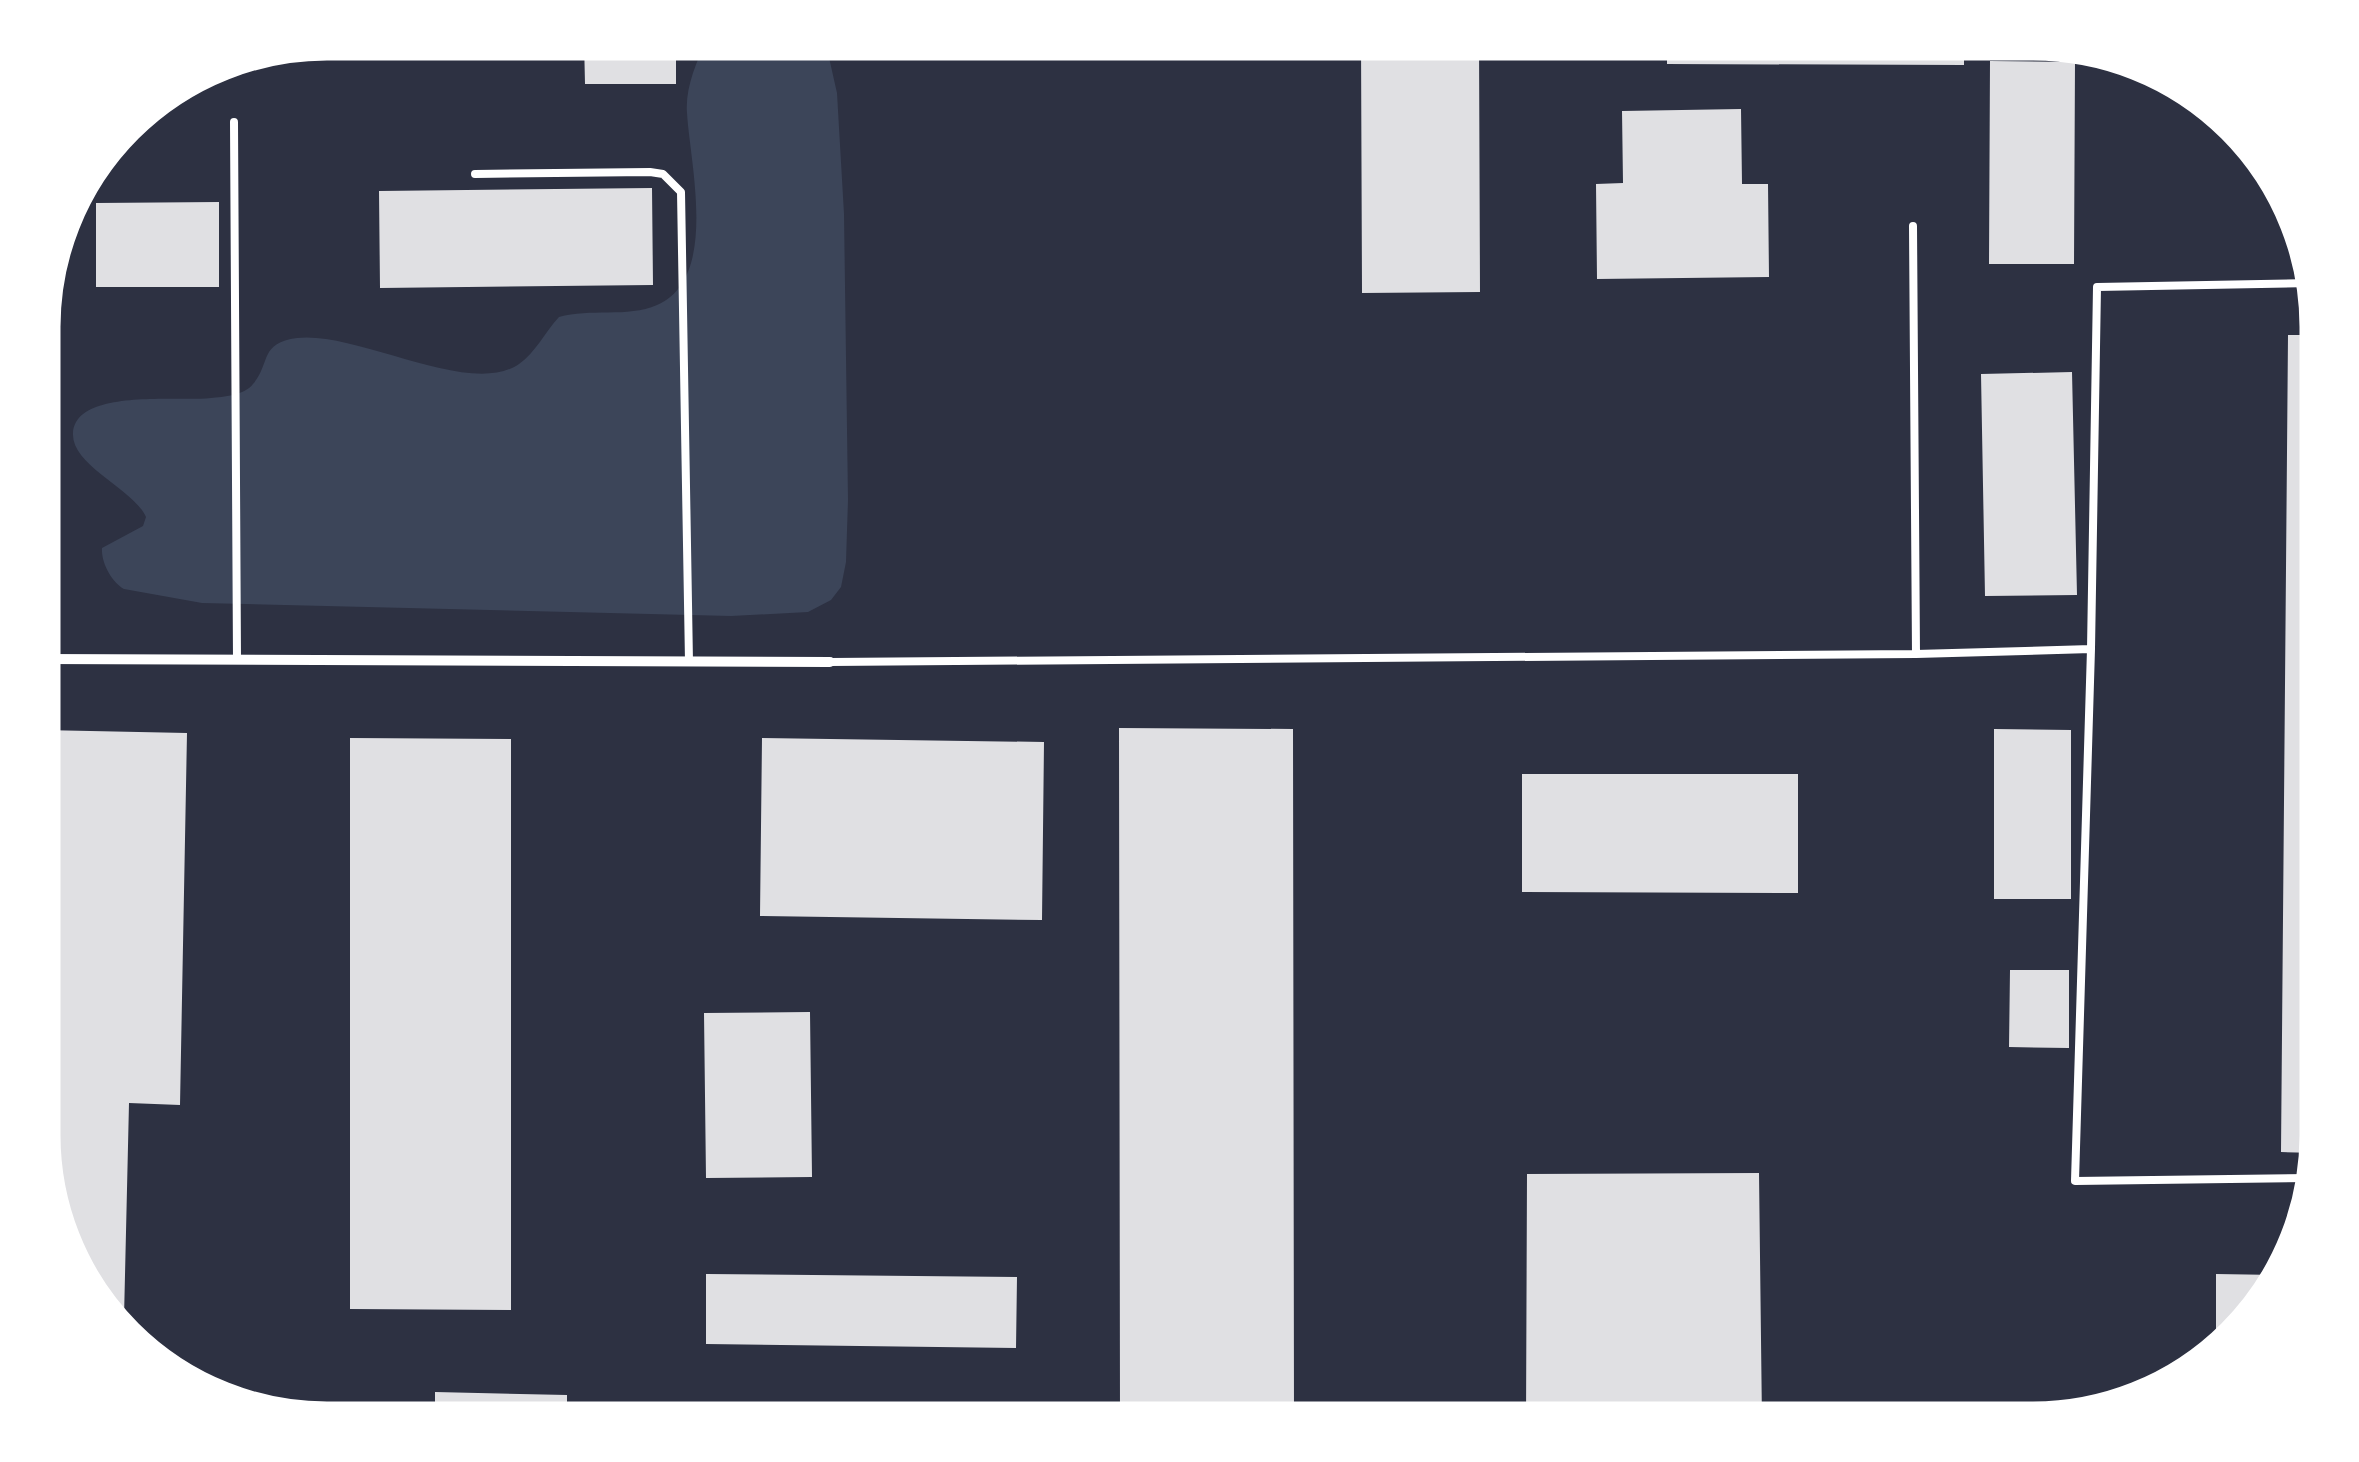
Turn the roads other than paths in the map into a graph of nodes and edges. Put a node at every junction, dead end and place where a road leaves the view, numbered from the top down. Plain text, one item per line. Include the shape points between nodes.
1 (234, 122) dead end
2 (475, 174) dead end
3 (1912, 226) dead end
4 (2297, 284) edge
5 (2091, 649) junction
6 (1916, 654) junction
7 (58, 659) edge
8 (237, 660) junction
9 (688, 662) junction
10 (830, 662) joint
11 (2297, 1178) edge

1 - 8 lane
2 - 9 lane via 650,172 681,192
3 - 6 lane
4 - 5 lane via 2097,286
5 - 6 lane
5 - 11 lane via 2075,1181
6 - 10 lane
7 - 8 street
8 - 9 street
9 - 10 street

